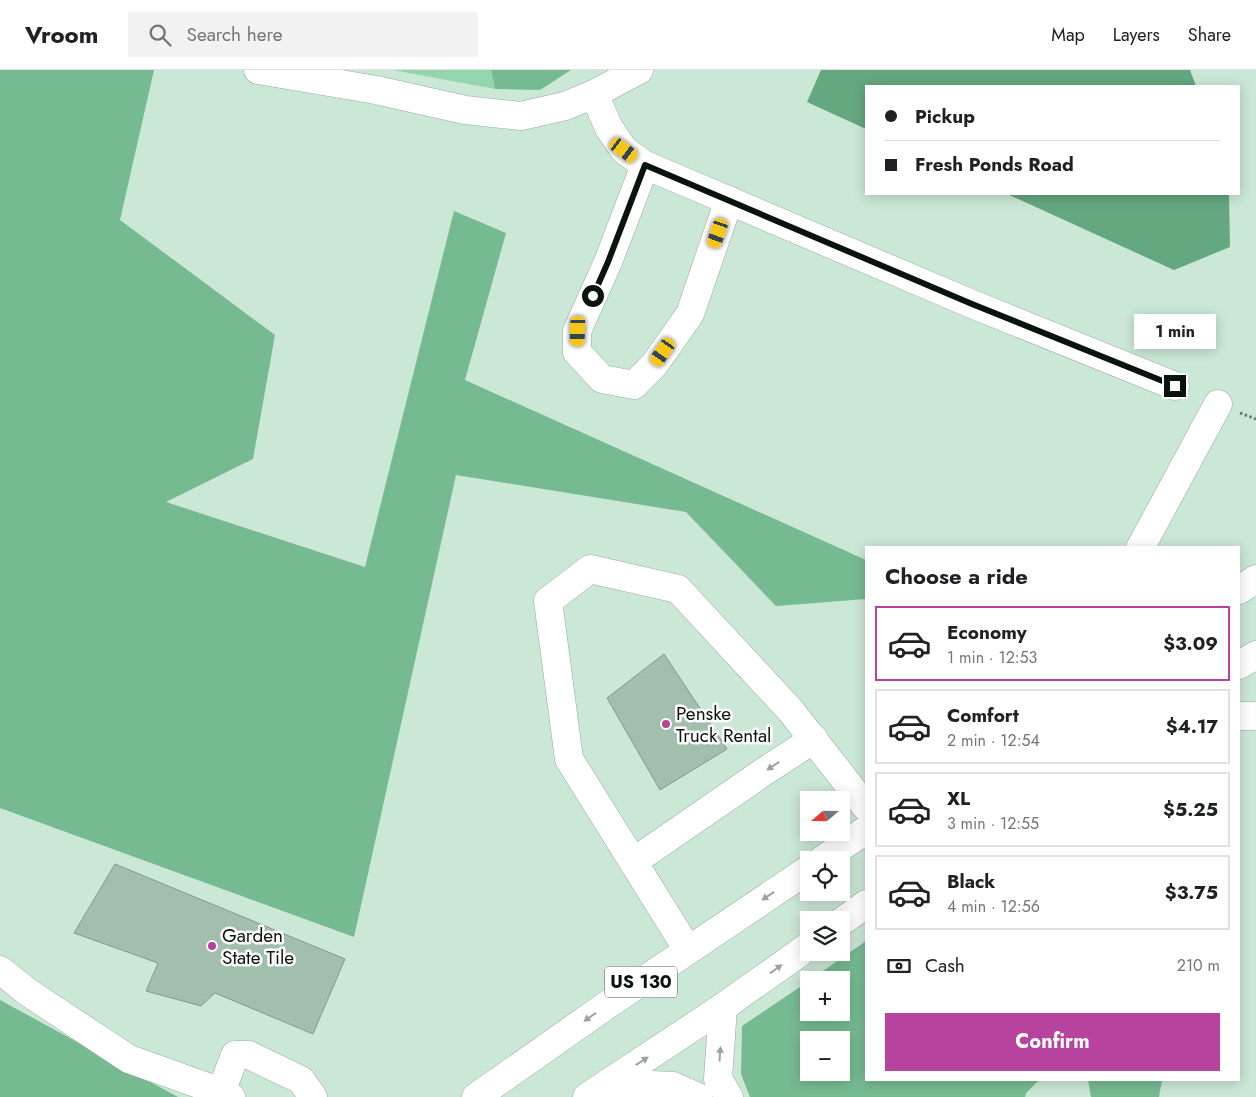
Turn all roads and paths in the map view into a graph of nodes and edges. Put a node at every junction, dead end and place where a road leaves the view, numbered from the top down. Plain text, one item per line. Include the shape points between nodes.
1 (258, 70) edge
2 (640, 70) edge
3 (594, 94) junction
4 (645, 165) junction
5 (729, 200) junction
6 (1175, 386) dead end
7 (1218, 404) dead end
8 (1142, 546) edge
9 (1256, 580) edge
10 (1240, 589) edge
11 (1256, 655) edge
12 (1240, 664) edge
13 (1240, 716) edge
14 (1256, 716) edge
15 (814, 739) junction
16 (865, 806) edge
17 (865, 831) edge
18 (835, 851) edge
19 (633, 862) junction
20 (800, 875) edge
21 (865, 905) edge
22 (850, 916) edge
23 (688, 950) junction
24 (800, 952) edge
25 (0, 970) edge
26 (723, 1007) junction
27 (598, 1090) edge
28 (226, 1094) edge
29 (313, 1097) edge
30 (476, 1097) edge
31 (698, 1097) edge
32 (729, 1097) edge

1 - 3 main road via 376,90 465,110 521,116 565,106
2 - 3 main road
3 - 4 main road via 609,128 624,150
4 - 5 main road
4 - 5 main road via 578,331 577,352 602,379 634,385 654,365 690,314
5 - 6 main road
7 - 8 main road
9 - 10 main road
11 - 12 main road
13 - 14 main road
15 - 16 main road
15 -> 19 main road
15 - 19 main road via 678,589 590,569 548,601 569,759
17 - 18 main road
19 - 23 main road
20 -> 23 main road, US 130
21 - 22 main road
23 -> 30 main road, US 130
26 -> 24 main road
25 - 28 main road via 129,1059
27 -> 26 main road
32 -> 26 main road via 718,1079
27 - 31 main road via 673,1086
28 - 29 main road via 235,1055 249,1055 301,1080

